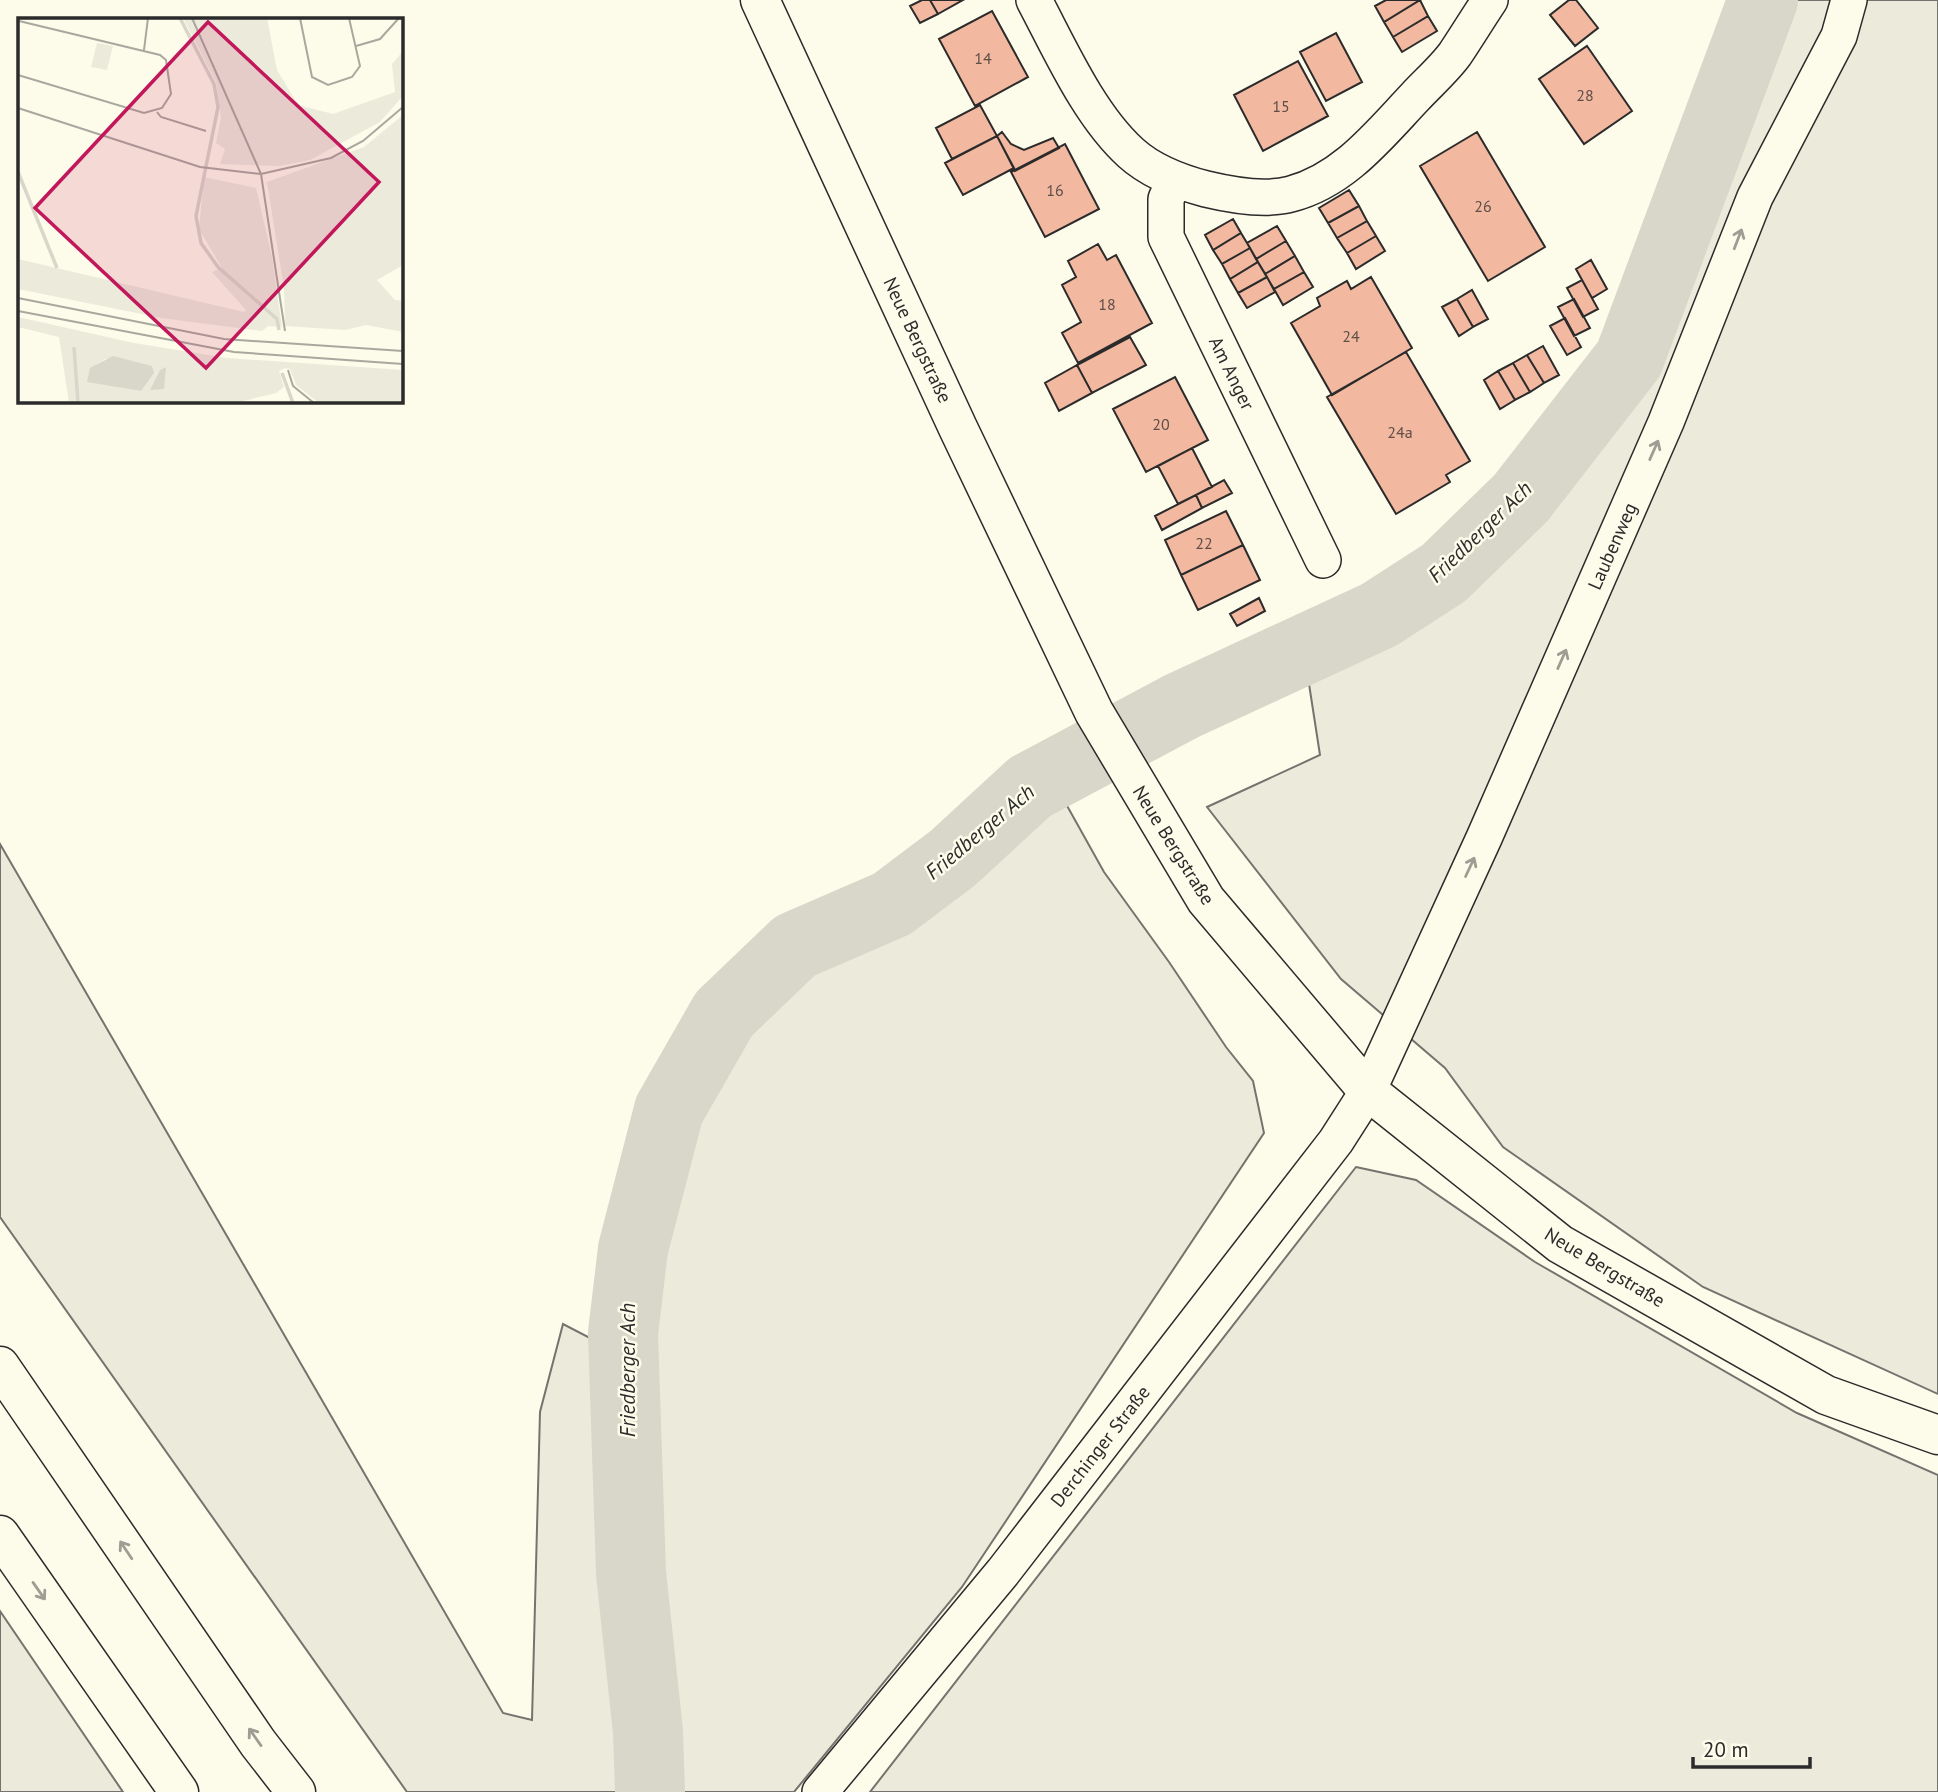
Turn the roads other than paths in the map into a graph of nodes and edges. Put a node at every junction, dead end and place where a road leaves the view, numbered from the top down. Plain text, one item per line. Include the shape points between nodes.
1 (760, 0) edge
2 (1034, 0) edge
3 (1490, 0) edge
4 (1849, 0) edge
5 (1174, 181) junction
6 (1323, 561) dead end
7 (1368, 1091) junction
8 (0, 1366) edge
9 (1938, 1435) edge
10 (0, 1535) edge
11 (179, 1792) edge
12 (296, 1792) edge
13 (820, 1792) edge

1 - 7 main road, Neue Bergstraße via 1094,712 1206,900
2 - 5 street via 1099,115 1131,153
3 - 5 street via 1453,56 1374,141 1318,184 1289,195 1257,196
7 -> 4 street, Laubenweg via 1666,422 1755,197 1839,36
5 - 6 street, Am Anger via 1166,199 1166,237
7 - 9 main road, Neue Bergstraße via 1560,1244 1826,1395
7 - 13 street, Derchinger Straße via 1336,1141 1003,1572
12 -> 8 main road
10 -> 11 main road

